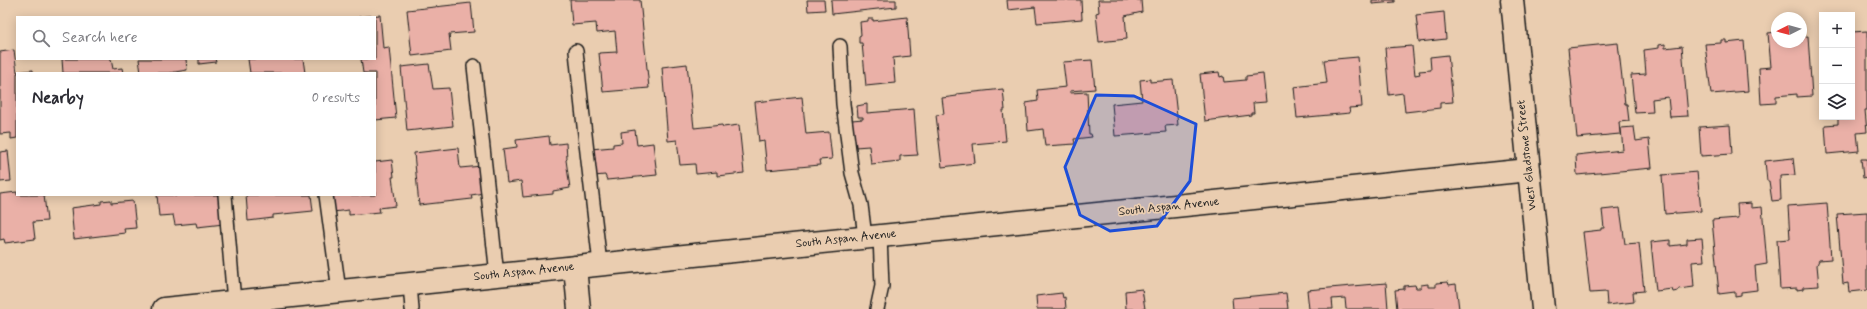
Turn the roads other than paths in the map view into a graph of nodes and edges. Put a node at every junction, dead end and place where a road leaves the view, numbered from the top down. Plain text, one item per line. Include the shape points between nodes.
1 (1512, 0) edge
2 (840, 46) dead end
3 (576, 51) dead end
4 (474, 66) dead end
5 (1529, 170) junction
6 (225, 196) edge
7 (326, 196) edge
8 (873, 236) junction
9 (600, 264) junction
10 (575, 267) junction
11 (498, 275) junction
12 (410, 284) junction
13 (339, 291) junction
14 (234, 302) junction
15 (164, 309) edge
16 (412, 309) edge
17 (579, 309) edge
18 (877, 309) edge
19 (1543, 309) edge

1 - 5 street, West Gladstone Street
2 - 8 lane via 843,104 852,173
3 - 9 lane
4 - 11 lane
5 - 8 street, South Aspan Avenue
5 - 19 street, West Gladstone Street
6 - 14 lane
7 - 13 lane
8 - 9 street, South Aspan Avenue
8 - 18 lane via 882,286
9 - 10 street, South Aspan Avenue
10 - 11 street, South Aspan Avenue
10 - 17 street
11 - 12 street, South Aspan Avenue
12 - 13 street, South Aspan Avenue
12 - 16 lane
13 - 14 street, South Aspan Avenue
14 - 15 street, South Aspan Avenue

